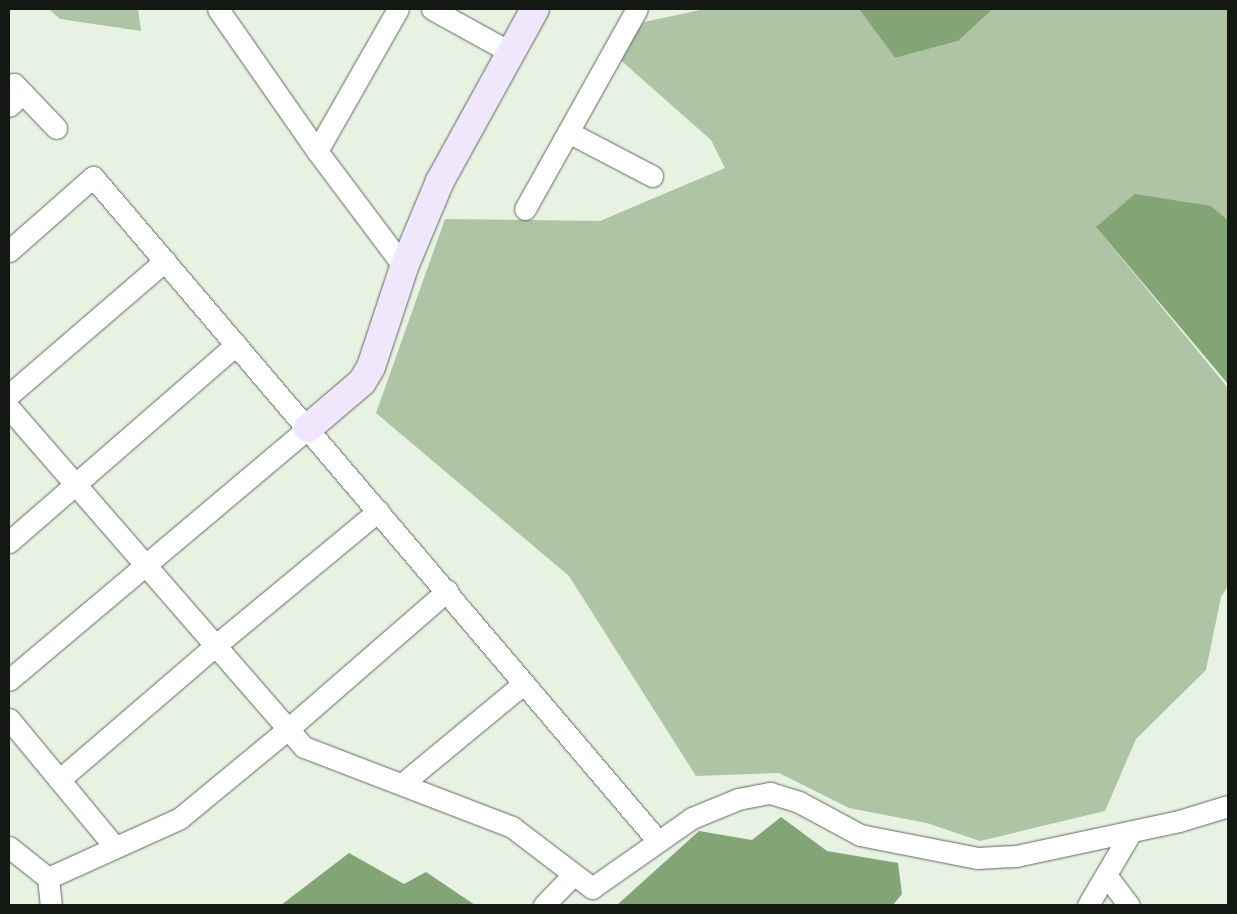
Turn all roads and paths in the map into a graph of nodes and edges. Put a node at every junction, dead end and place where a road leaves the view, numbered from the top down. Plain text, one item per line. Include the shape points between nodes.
1 (218, 9) edge
2 (398, 9) edge
3 (432, 9) edge
4 (535, 9) edge
5 (637, 9) edge
6 (510, 52) junction
7 (13, 95) edge
8 (56, 128) dead end
9 (568, 132) junction
10 (318, 150) junction
11 (652, 176) dead end
12 (525, 209) dead end
13 (9, 251) edge
14 (165, 261) junction
15 (404, 267) junction
16 (236, 345) junction
17 (9, 396) edge
18 (9, 408) edge
19 (308, 428) junction
20 (75, 484) junction
21 (378, 511) junction
22 (9, 542) edge
23 (145, 565) junction
24 (447, 591) junction
25 (215, 646) junction
26 (9, 680) edge
27 (524, 683) junction
28 (9, 719) edge
29 (288, 730) junction
30 (59, 780) junction
31 (402, 784) junction
32 (1228, 806) edge
33 (1131, 832) junction
34 (657, 840) junction
35 (115, 848) junction
36 (10, 850) edge
37 (573, 875) junction
38 (1106, 875) junction
39 (48, 878) junction
40 (51, 905) edge
41 (544, 905) edge
42 (1088, 905) edge
43 (1129, 905) edge

1 - 10 street
2 - 10 street
3 - 6 street
4 - 6 street
5 - 9 street
6 - 15 street via 440,181
7 - 8 street
9 - 11 street
9 - 12 street
10 - 15 street
13 - 14 street via 93,177
14 - 16 street
14 - 17 street
15 - 19 street via 371,367 362,382
16 - 19 street
16 - 20 street
18 - 20 street
19 - 21 street
19 - 23 street
20 - 22 street
20 - 23 street
21 - 24 street
21 - 25 street
23 - 25 street
23 - 26 street
24 - 27 street
24 - 29 street
25 - 29 street
25 - 30 street
27 - 31 street
27 - 34 street
28 - 30 street
29 - 31 street via 304,748
29 - 35 street via 180,818
30 - 35 street
31 - 37 street via 512,827
32 - 33 street
33 - 34 street via 1016,856 977,858 860,835 798,802 770,793 738,799 692,818
33 - 38 street
34 - 37 street via 592,888
35 - 39 street
36 - 39 street
37 - 41 street
38 - 42 street
38 - 43 street
39 - 40 street

